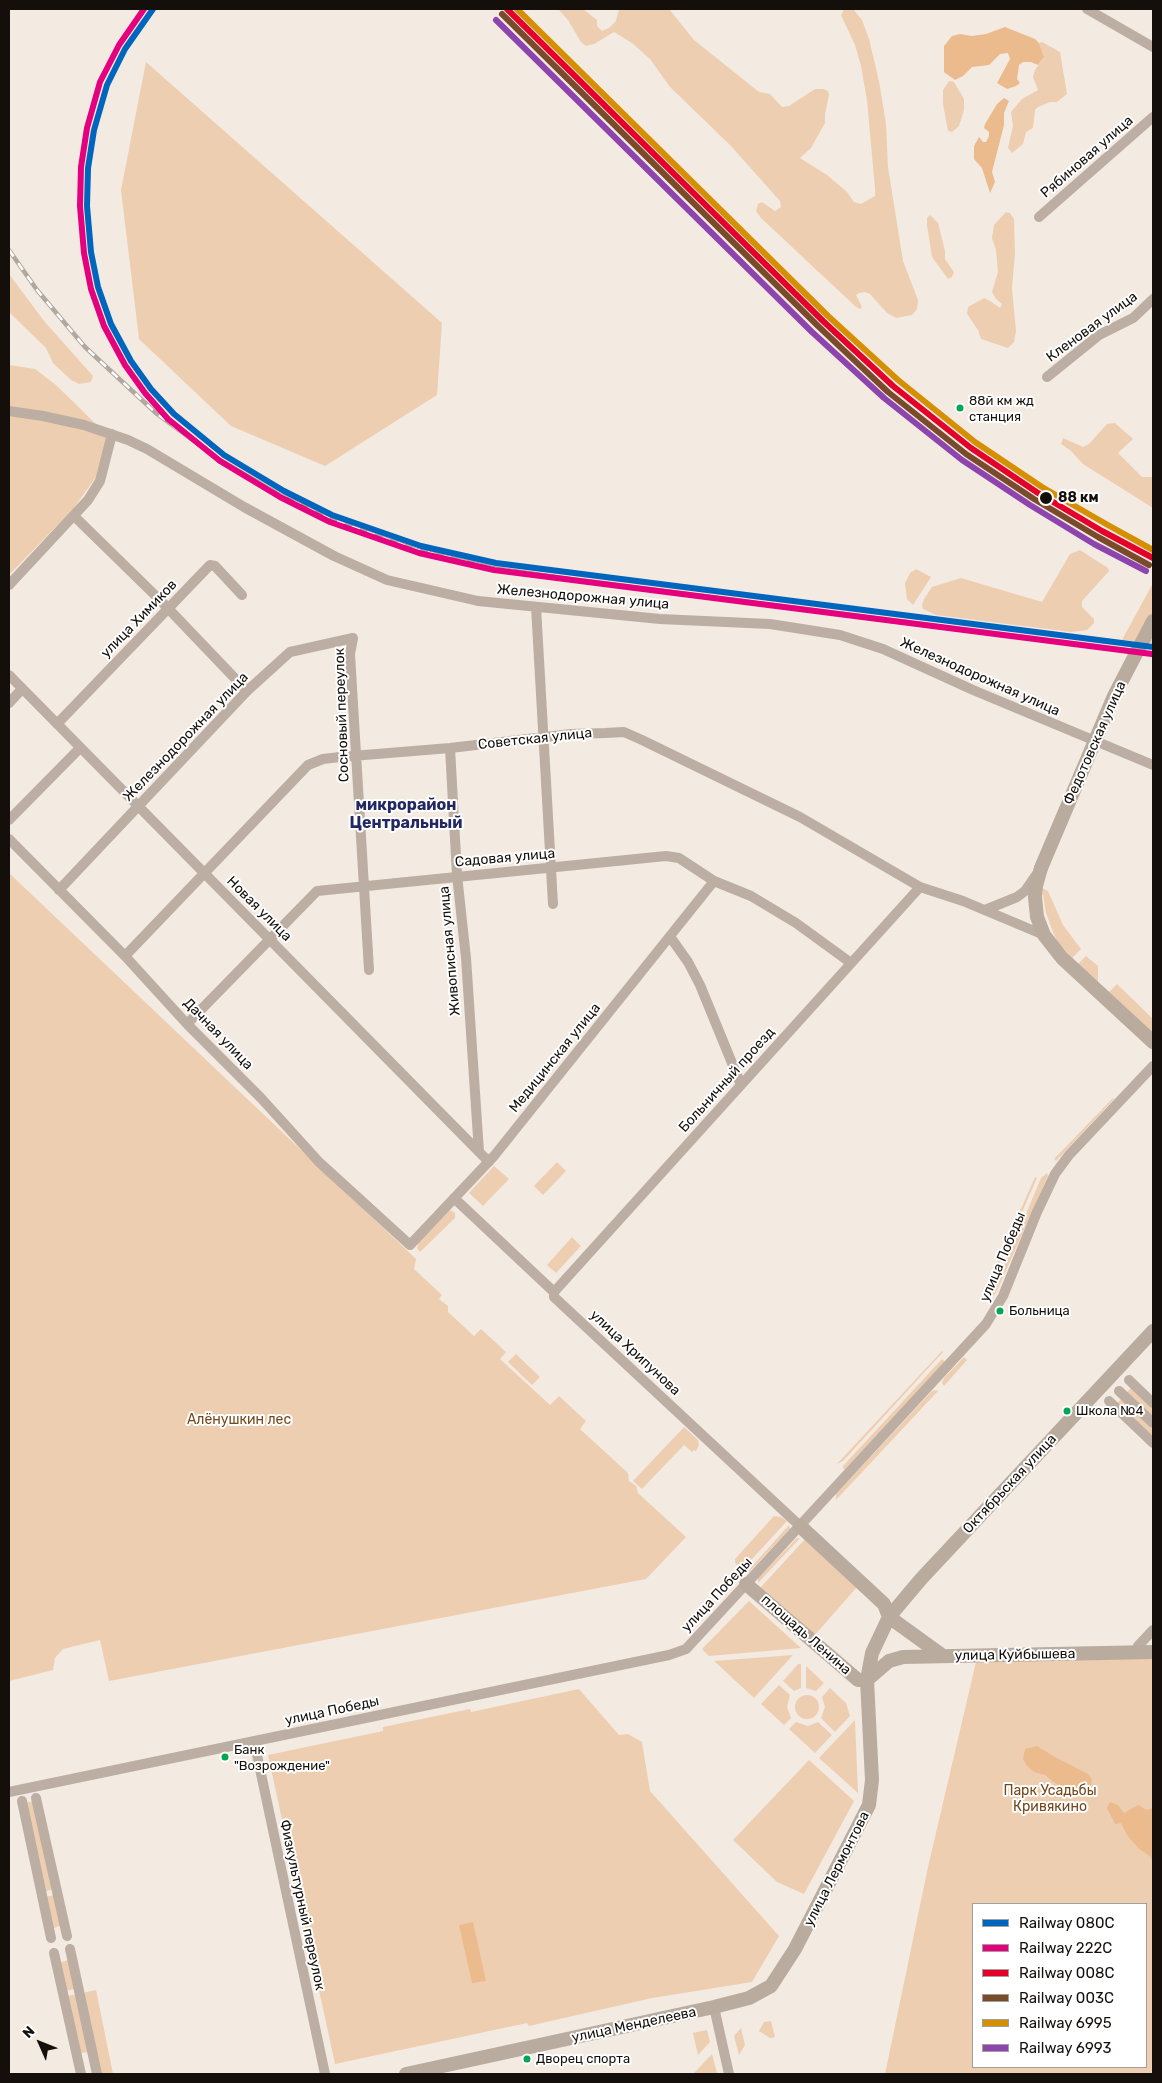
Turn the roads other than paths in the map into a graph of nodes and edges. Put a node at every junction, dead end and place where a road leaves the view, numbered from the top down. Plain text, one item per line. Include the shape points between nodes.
1 (1087, 9) edge
2 (1153, 48) edge
3 (1153, 117) edge
4 (1039, 216) dead end
5 (1153, 298) edge
6 (1046, 377) dead end
7 (9, 411) edge
8 (112, 434) junction
9 (74, 516) junction
10 (9, 585) edge
11 (242, 595) dead end
12 (536, 607) junction
13 (168, 610) junction
14 (1153, 621) edge
15 (353, 638) joint
16 (9, 675) edge
17 (22, 689) junction
18 (247, 691) junction
19 (9, 703) edge
20 (57, 724) junction
21 (543, 737) junction
22 (80, 748) junction
23 (450, 748) junction
24 (357, 756) junction
25 (1153, 765) edge
26 (138, 806) junction
27 (9, 820) edge
28 (9, 839) edge
29 (551, 868) junction
30 (1041, 868) junction
31 (204, 873) junction
32 (457, 875) junction
33 (714, 881) junction
34 (364, 885) junction
35 (920, 887) junction
36 (59, 890) junction
37 (553, 904) dead end
38 (985, 910) junction
39 (1044, 934) junction
40 (671, 938) junction
41 (269, 939) junction
42 (125, 956) junction
43 (851, 963) junction
44 (369, 970) dead end
45 (187, 1024) junction
46 (1153, 1042) edge
47 (1153, 1066) edge
48 (741, 1085) junction
49 (479, 1152) junction
50 (489, 1162) junction
51 (454, 1198) junction
52 (410, 1246) joint
53 (554, 1292) junction
54 (1153, 1331) edge
55 (1129, 1380) dead end
56 (1119, 1391) dead end
57 (1109, 1401) dead end
58 (1153, 1403) edge
59 (1153, 1423) edge
60 (1153, 1443) edge
61 (800, 1526) junction
62 (746, 1584) junction
63 (889, 1617) junction
64 (1153, 1630) edge
65 (1153, 1652) edge
66 (1136, 1653) junction
67 (943, 1656) junction
68 (867, 1680) junction
69 (254, 1741) junction
70 (9, 1792) edge
71 (36, 1798) dead end
72 (22, 1801) dead end
73 (67, 1936) junction
74 (51, 1938) junction
75 (70, 1949) junction
76 (54, 1952) junction
77 (714, 2007) junction
78 (94, 2061) junction
79 (80, 2069) edge
80 (97, 2074) edge
81 (325, 2074) edge
82 (406, 2074) edge
83 (729, 2074) edge

1 - 2 street
3 - 4 street, Рябиновая улица
5 - 6 street, Кленовая улица via 1133,318 1099,336
7 - 8 street, Железнодорожная улица via 43,416
8 - 9 street via 100,481
8 - 12 street, Железнодорожная улица via 148,449 268,520 361,569 456,597
9 - 10 street
9 - 13 street
11 - 13 street, улица Химиков via 215,566 210,565
12 - 21 street
12 - 25 street, Железнодорожная улица via 660,619 770,624 840,635 884,649
13 - 18 street
13 - 20 street, улица Химиков
14 - 30 main road, Федотовская улица, bridge via 1114,696
15 - 18 street, Железнодорожная улица via 290,652
15 - 24 street, Сосновый переулок via 350,654
16 - 17 street, Новая улица
17 - 19 street
17 - 20 street, Новая улица
18 - 26 street, Железнодорожная улица
20 - 22 street, Новая улица
21 - 23 street, Советская улица
21 - 29 street
21 - 35 street, Советская улица via 624,732 800,817
22 - 26 street, Новая улица
22 - 27 street
23 - 24 street, Советская улица
23 - 32 street, Живописная улица
24 - 31 street, Советская улица via 324,759 308,765
24 - 34 street, Сосновый переулок
26 - 31 street, Новая улица
26 - 36 street, Железнодорожная улица
28 - 36 street, Дачная улица
29 - 32 street, Садовая улица
29 - 33 street, Садовая улица via 666,856 691,864
29 - 37 street
30 - 38 street via 1025,891
30 - 39 main road via 1035,897 1037,916
31 - 41 street, Новая улица
31 - 42 street, Советская улица
32 - 34 street, Садовая улица
32 - 49 street, Живописная улица
33 - 40 street, Медицинская улица
33 - 43 street, Садовая улица via 751,896 796,923
34 - 41 street, Садовая улица via 317,891
34 - 44 street, Сосновый переулок
35 - 38 street, Советская улица
35 - 43 street, Больничный проезд
36 - 42 street, Дачная улица
38 - 39 street, Советская улица
39 - 46 main road via 1062,958
40 - 48 street via 700,985
40 - 50 street, Медицинская улица
41 - 45 street, Садовая улица
41 - 49 street, Новая улица
42 - 45 street, Дачная улица
43 - 48 street, Больничный проезд
45 - 52 street, Дачная улица via 261,1098 318,1162
47 - 61 street, улица Победы via 1055,1174 1003,1296 986,1324
48 - 53 street, Больничный проезд
49 - 50 street, Новая улица
50 - 51 street, Медицинская улица
51 - 52 street, Медицинская улица
51 - 53 street, улица Хрипунова
53 - 61 street, улица Хрипунова via 554,1297
54 - 63 main road, Октябрьская улица via 915,1584
55 - 58 street
56 - 59 street
57 - 60 street
61 - 62 street, улица Победы
61 - 63 main road via 884,1604
62 - 68 main road, площадь Ленина via 858,1680
62 - 69 street, улица Победы via 692,1644 680,1652
63 - 67 main road, улица Куйбышева
63 - 68 main road, улица Лермонтова via 872,1653
64 - 66 street via 1138,1646
65 - 66 main road, улица Куйбышева
66 - 67 main road, улица Куйбышева
67 - 68 main road via 894,1659
68 - 77 main road, улица Лермонтова via 872,1780 869,1806 776,1980 760,1994
69 - 70 street, улица Победы
69 - 81 street, Физкультурный переулок
71 - 73 street
72 - 74 street
73 - 74 street via 58,1933
73 - 75 street via 71,1942
74 - 76 street via 50,1948
75 - 76 street via 61,1955
75 - 78 street
76 - 79 street
77 - 82 main road, улица Менделеева
77 - 83 street
78 - 79 street via 92,2068
78 - 80 street

